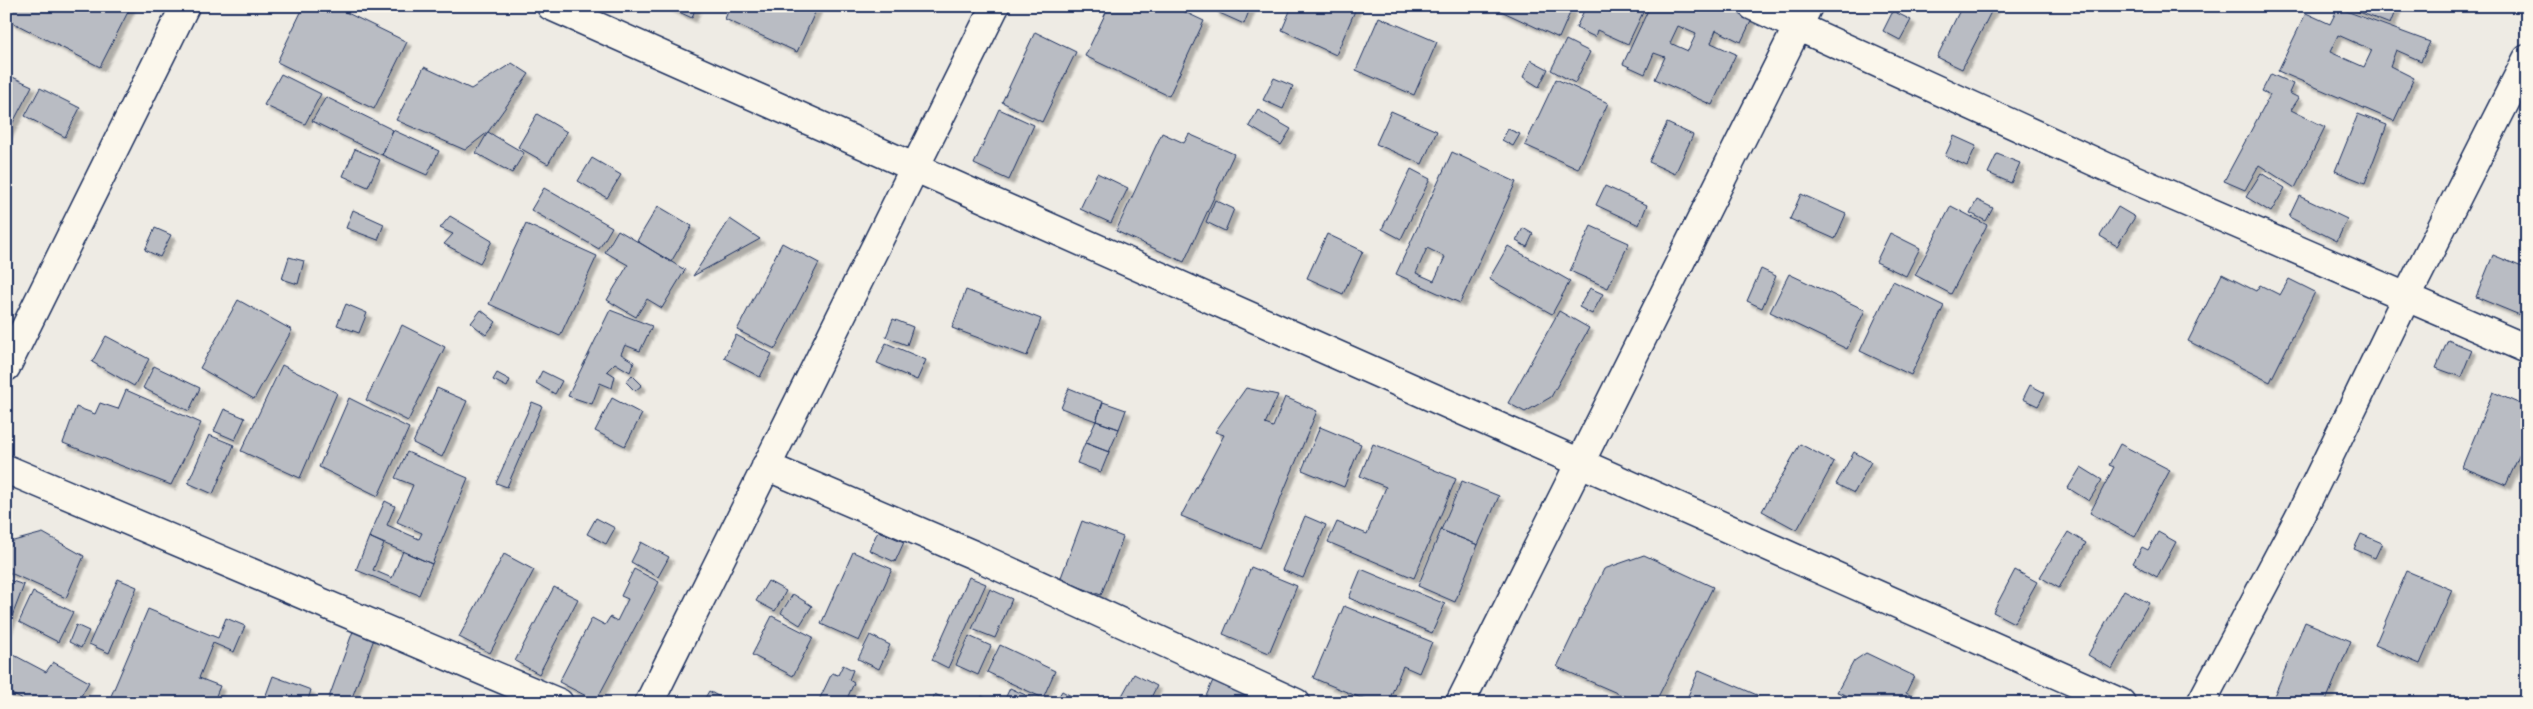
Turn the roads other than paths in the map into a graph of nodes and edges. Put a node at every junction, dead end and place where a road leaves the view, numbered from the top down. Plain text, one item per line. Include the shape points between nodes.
1 (185, 6) edge
2 (551, 6) edge
3 (994, 6) edge
4 (1753, 6) edge
5 (1803, 17) edge
6 (2527, 59) edge
7 (916, 168) junction
8 (2407, 296) junction
9 (2527, 349) edge
10 (6, 367) edge
11 (1580, 462) junction
12 (766, 466) junction
13 (6, 469) edge
14 (559, 703) edge
15 (649, 703) edge
16 (1296, 703) edge
17 (1460, 703) edge
18 (2121, 703) edge
19 (2201, 703) edge

1 - 10 street
2 - 7 street
3 - 7 street
4 - 5 street
5 - 8 street via 2124,175
5 - 11 street
6 - 8 street
7 - 11 street
7 - 12 street
8 - 9 street
8 - 19 street via 2299,518
11 - 17 street
11 - 18 street
12 - 15 street
12 - 16 street via 974,555
13 - 14 street

